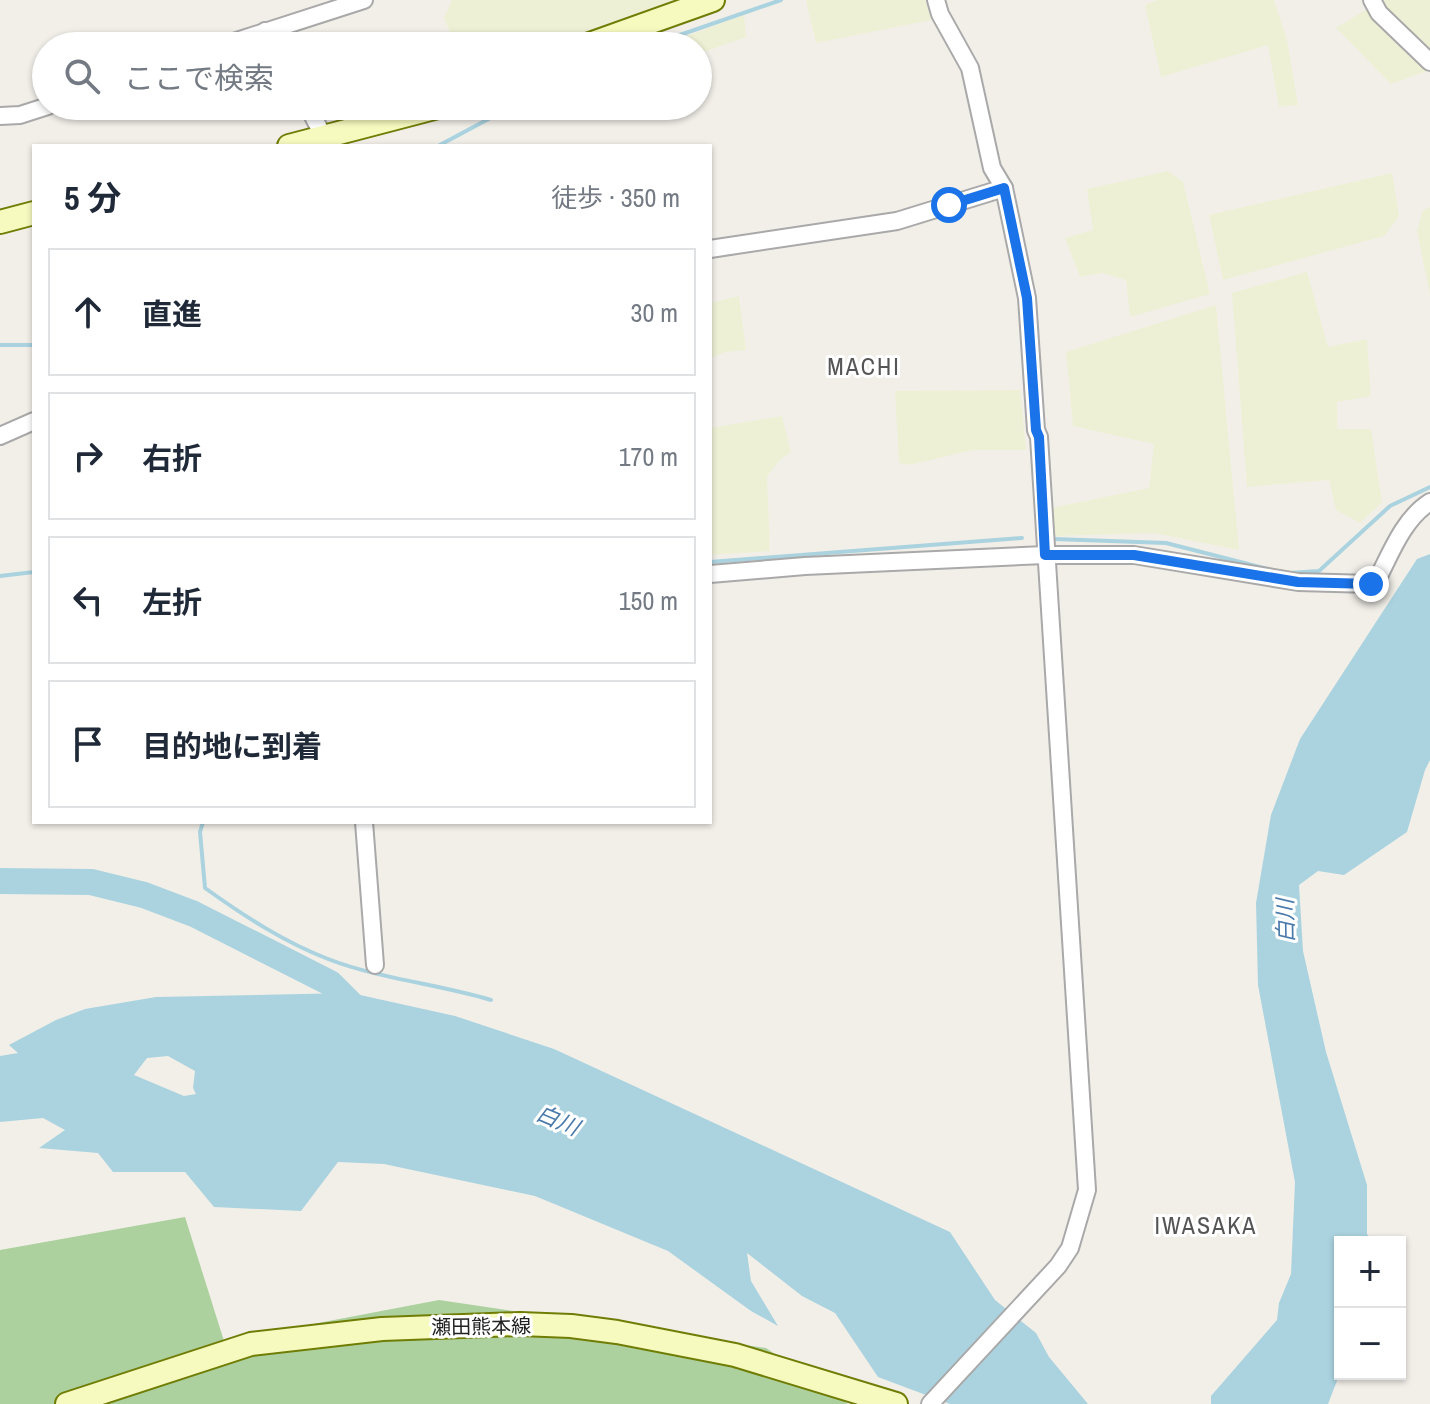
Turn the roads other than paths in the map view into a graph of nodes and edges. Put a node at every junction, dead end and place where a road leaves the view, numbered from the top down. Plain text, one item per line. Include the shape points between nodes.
1 (364, 0) edge
2 (713, 0) edge
3 (936, 0) edge
4 (1372, 0) edge
5 (284, 32) edge
6 (623, 32) edge
7 (1430, 62) edge
8 (32, 111) edge
9 (0, 116) edge
10 (316, 120) edge
11 (396, 120) edge
12 (327, 141) edge
13 (304, 144) edge
14 (1004, 188) junction
15 (32, 214) edge
16 (0, 222) edge
17 (712, 249) edge
18 (32, 422) edge
19 (0, 436) edge
20 (1430, 502) edge
21 (1045, 555) junction
22 (712, 574) edge
23 (364, 824) edge
24 (375, 965) dead end
25 (932, 1403) edge
26 (67, 1404) edge
27 (896, 1404) edge

1 - 5 street
2 - 6 main road
3 - 14 street via 970,68 992,168
4 - 7 street
8 - 9 street
10 - 12 street
11 - 12 main road
12 - 13 main road
14 - 17 street via 897,221
14 - 21 street via 1027,298
15 - 16 main road
18 - 19 street
20 - 21 street via 1409,523 1371,584 1298,582 1134,555
21 - 22 street
21 - 25 street via 1087,1190 1070,1248 1058,1266
23 - 24 street
26 - 27 main road, 瀬田熊本線 via 251,1344 382,1329 520,1324 617,1332 735,1355

